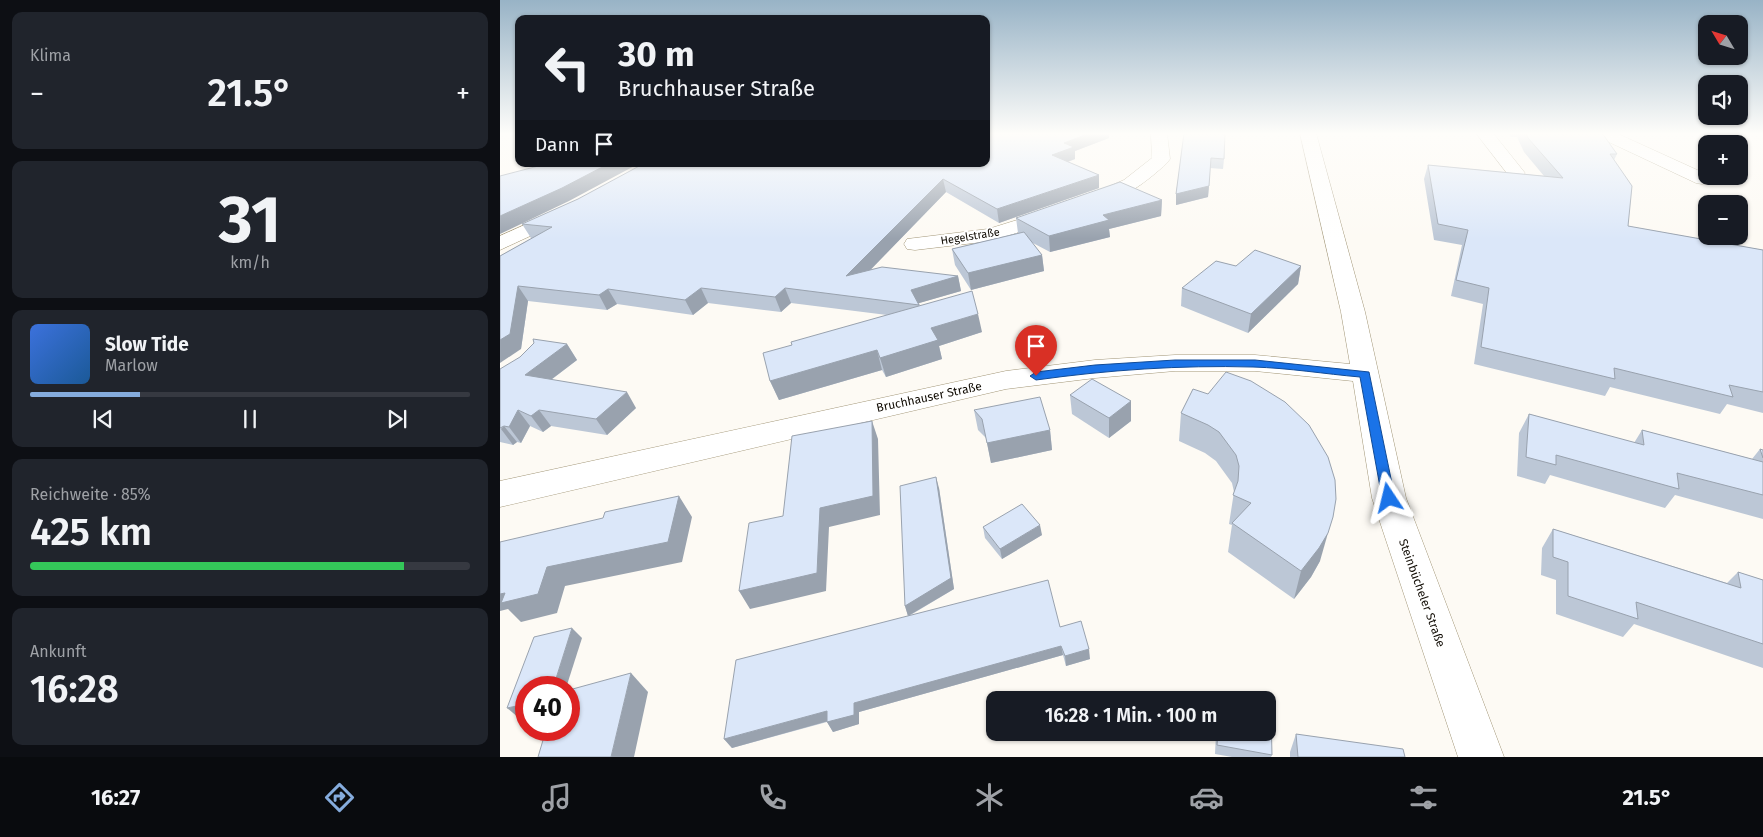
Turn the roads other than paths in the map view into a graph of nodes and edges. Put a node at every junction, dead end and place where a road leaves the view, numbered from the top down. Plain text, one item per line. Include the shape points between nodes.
1 (1152, 168) edge
2 (1317, 168) edge
3 (1512, 168) edge
4 (1679, 168) edge
5 (1516, 173) edge
6 (1698, 177) edge
7 (577, 207) edge
8 (500, 244) edge
9 (915, 244) dead end
10 (1365, 374) junction
11 (500, 494) edge
12 (1481, 757) edge

1 - 9 street, Hegelstraße via 1126,187 991,235
2 - 10 street, Steinbücheler Straße
3 - 5 street
4 - 6 street
7 - 8 street
10 - 11 street, Bruchhauser Straße via 1255,364 1175,363 1006,380
10 - 12 street, Steinbücheler Straße via 1389,498

